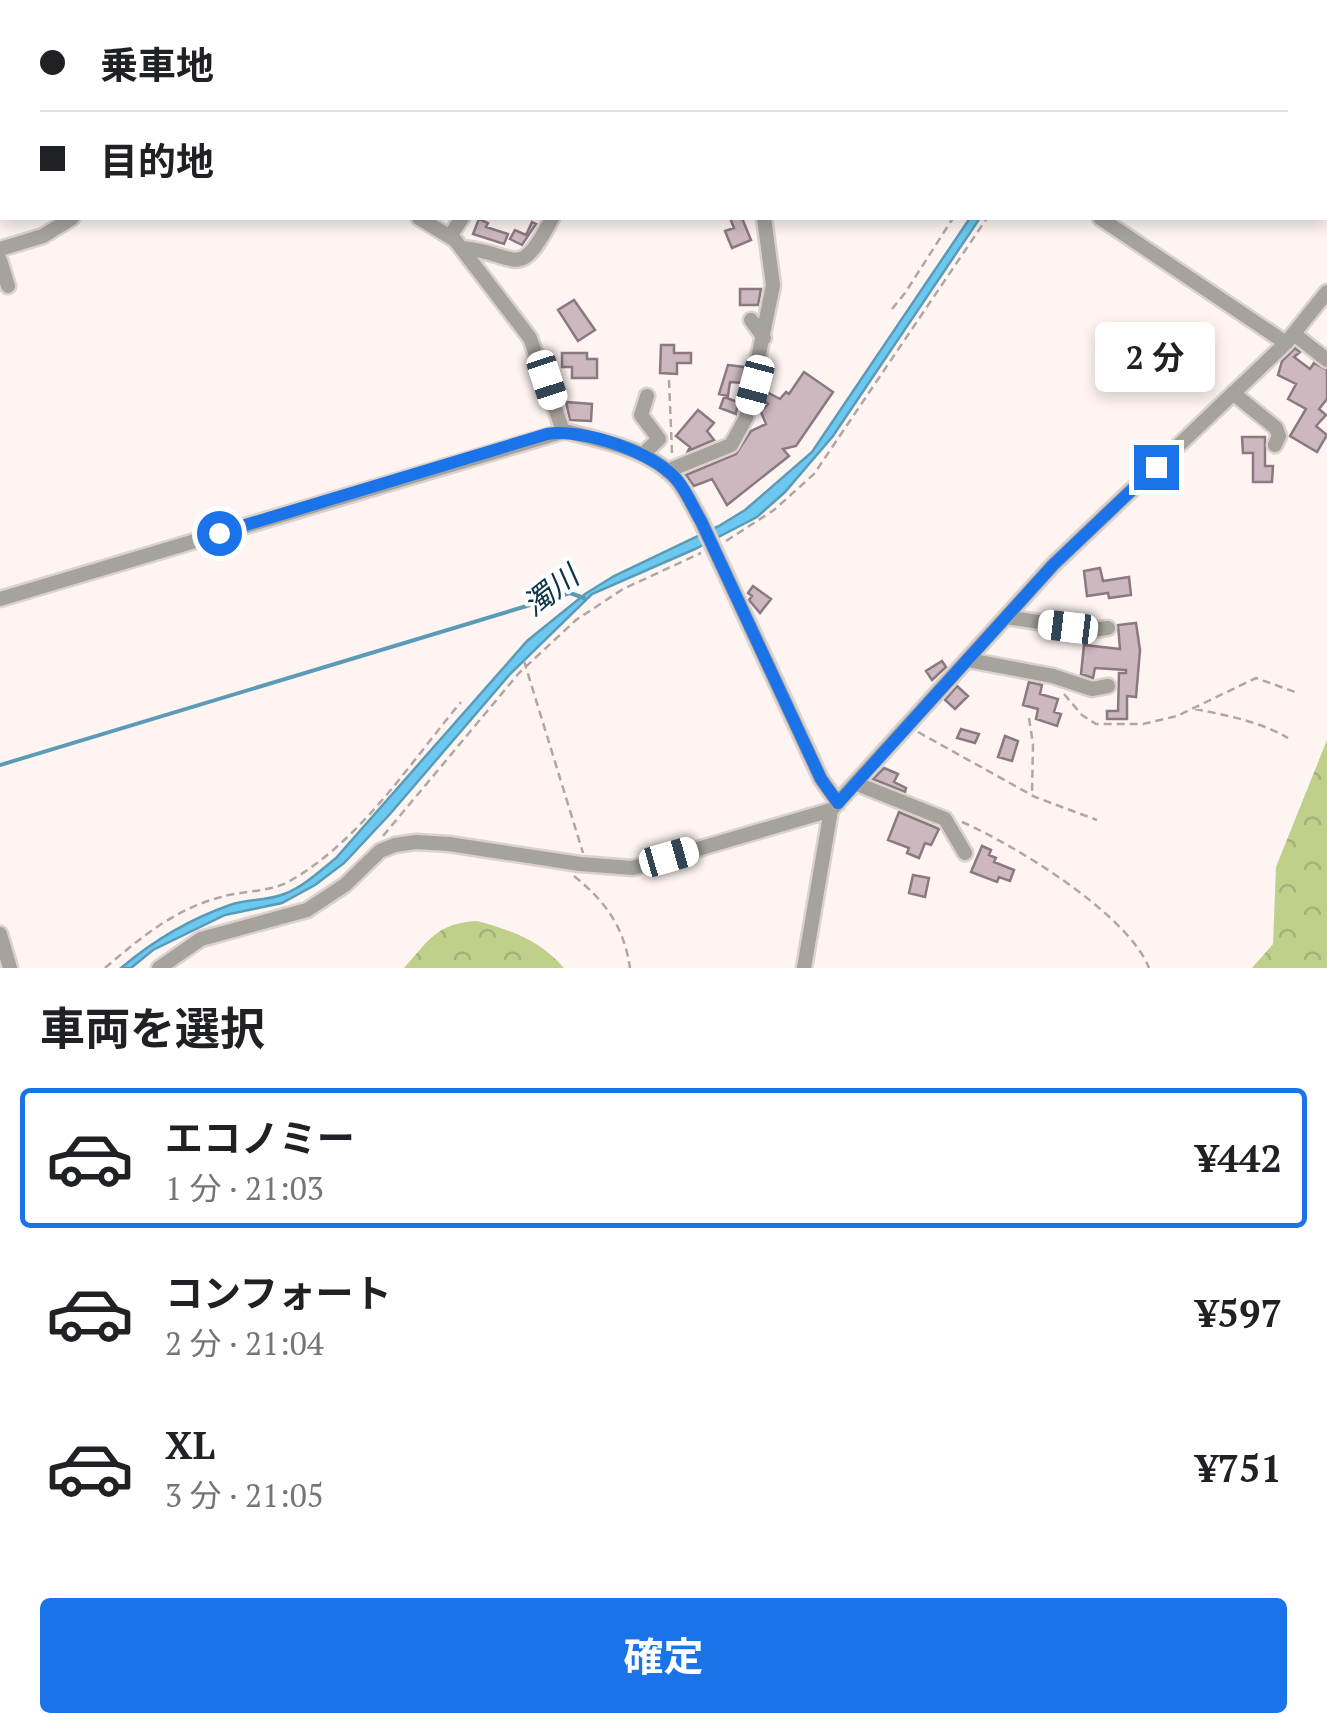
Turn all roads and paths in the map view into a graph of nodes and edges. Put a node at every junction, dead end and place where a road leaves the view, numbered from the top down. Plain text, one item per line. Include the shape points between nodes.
1 (69, 220) edge
2 (422, 220) edge
3 (461, 220) edge
4 (551, 220) edge
5 (764, 220) edge
6 (952, 220) edge
7 (986, 220) edge
8 (1103, 220) edge
9 (450, 236) junction
10 (462, 248) junction
11 (0, 249) edge
12 (0, 260) edge
13 (8, 286) dead end
14 (1327, 292) edge
15 (892, 308) dead end
16 (751, 320) dead end
17 (764, 338) junction
18 (1290, 339) junction
19 (1327, 360) edge
20 (669, 380) dead end
21 (1233, 393) junction
22 (647, 396) dead end
23 (563, 431) junction
24 (1274, 446) dead end
25 (642, 455) junction
26 (670, 470) junction
27 (713, 546) junction
28 (0, 599) edge
29 (1006, 617) junction
30 (1108, 628) dead end
31 (968, 660) junction
32 (525, 663) junction
33 (1054, 676) junction
34 (1108, 686) dead end
35 (1294, 692) dead end
36 (461, 702) dead end
37 (1193, 708) junction
38 (1029, 718) dead end
39 (908, 727) junction
40 (1288, 738) dead end
41 (856, 784) junction
42 (1032, 796) junction
43 (834, 807) junction
44 (942, 818) junction
45 (1097, 820) dead end
46 (380, 851) junction
47 (965, 853) dead end
48 (554, 860) junction
49 (587, 864) junction
50 (0, 934) edge
51 (10, 968) edge
52 (105, 968) edge
53 (159, 968) edge
54 (630, 968) edge
55 (804, 968) edge
56 (1148, 968) edge

1 - 11 street via 44,236
2 - 9 street
3 - 9 street
4 - 10 street via 522,258
5 - 17 street via 773,285
6 - 15 path
7 - 27 path via 814,474 774,510
8 - 18 street
9 - 10 street
10 - 23 street via 530,338
12 - 13 street
14 - 18 street
16 - 17 street
17 - 26 street via 746,418 731,445
18 - 19 street
18 - 21 street
20 - 26 path
21 - 24 street via 1276,428
21 - 29 street
22 - 25 street via 641,416 659,440
23 - 25 street
23 - 28 street
25 - 26 street
26 - 27 street
27 - 32 path via 593,606
27 - 43 street
29 - 30 street
29 - 31 street
31 - 33 street
31 - 39 street
32 - 46 path via 403,809 380,839
32 - 49 path
33 - 34 street
33 - 37 path via 1096,724 1142,724
35 - 37 path via 1256,678
36 - 52 path via 366,818 314,867 281,886 191,908 150,930
37 - 40 path
38 - 42 path
39 - 41 street
39 - 42 path
41 - 43 street
41 - 44 street
42 - 45 path
43 - 49 street via 634,868
43 - 55 street
44 - 47 street
44 - 56 path via 968,824 1080,892 1128,938
46 - 48 street via 416,842
46 - 53 street via 307,910 201,939
48 - 49 street
48 - 54 path via 615,918
50 - 51 street

